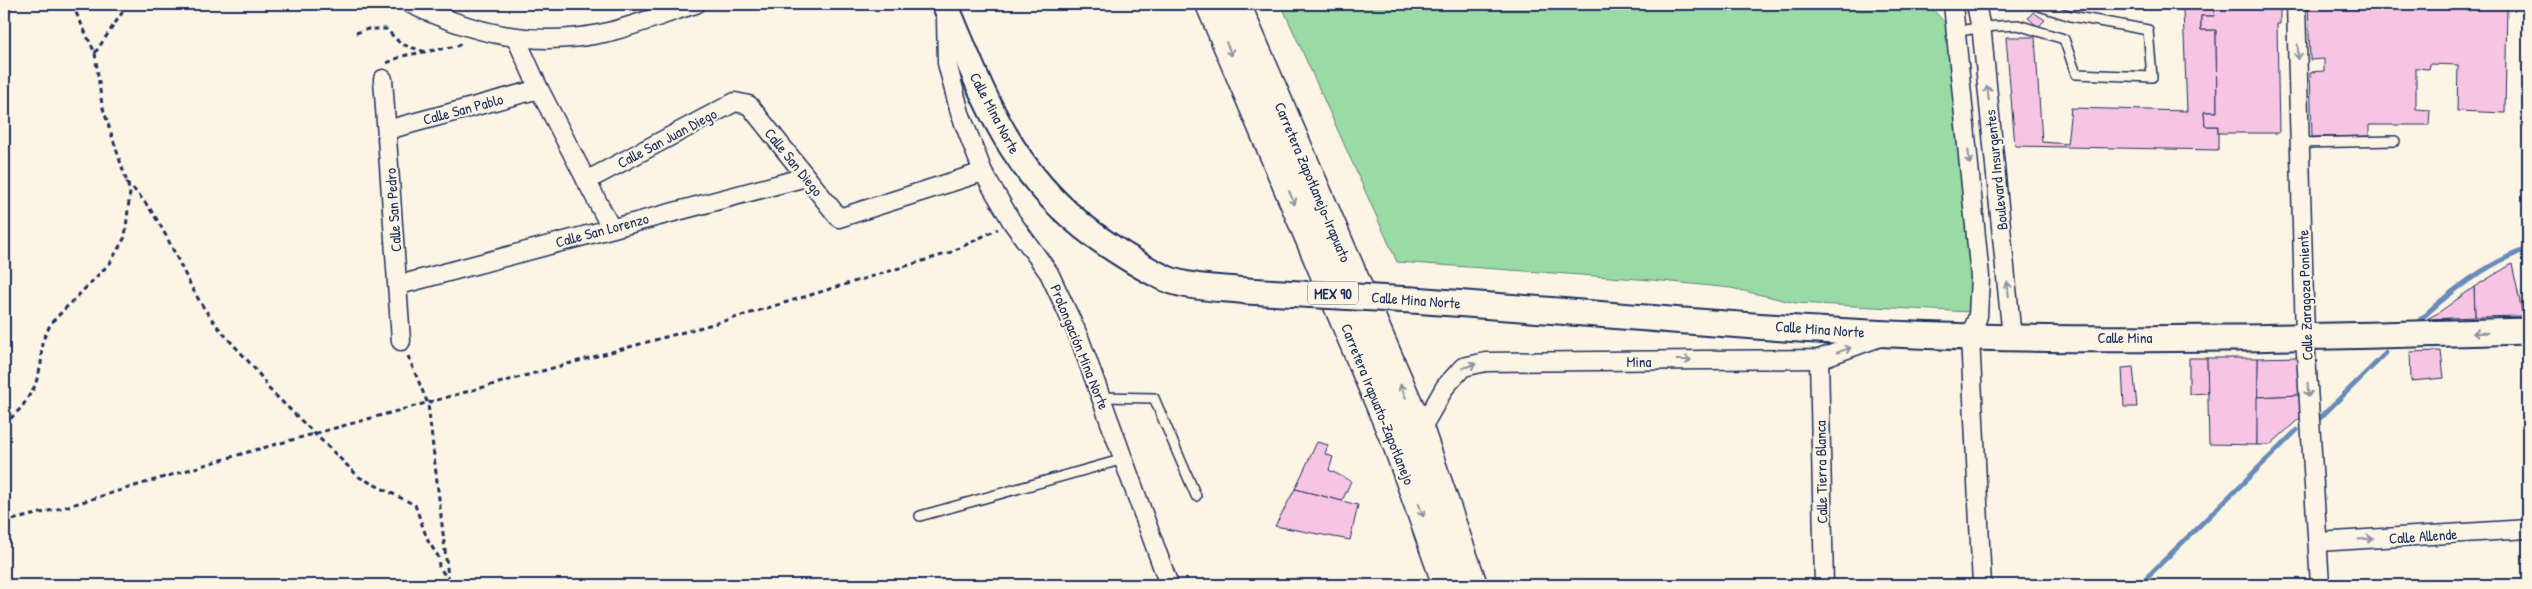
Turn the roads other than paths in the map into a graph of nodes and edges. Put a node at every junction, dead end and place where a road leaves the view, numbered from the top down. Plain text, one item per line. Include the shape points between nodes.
1 (411, 4) edge
2 (696, 4) edge
3 (945, 4) edge
4 (1210, 4) edge
5 (1236, 4) edge
6 (1953, 4) edge
7 (1976, 4) edge
8 (2033, 4) edge
9 (2296, 4) edge
10 (1981, 27) junction
11 (1956, 32) junction
12 (516, 38) junction
13 (384, 79) road end
14 (538, 89) junction
15 (749, 105) joint
16 (387, 130) junction
17 (2395, 141) dead end
18 (2300, 143) junction
19 (984, 172) junction
20 (806, 177) junction
21 (586, 181) junction
22 (611, 228) junction
23 (399, 285) junction
24 (2528, 332) edge
25 (1889, 333) junction
26 (1970, 337) junction
27 (2305, 337) junction
28 (2012, 338) junction
29 (401, 341) road end
30 (1819, 359) junction
31 (1101, 397) junction
32 (1420, 431) junction
33 (1124, 459) junction
34 (1196, 496) dead end
35 (920, 516) dead end
36 (2528, 529) edge
37 (2318, 542) junction
38 (1169, 585) edge
39 (1447, 585) edge
40 (1473, 585) edge
41 (1824, 585) edge
42 (1982, 585) edge
43 (2320, 585) edge

1 - 12 street via 482,32
2 - 12 street via 604,33
3 - 19 street, Prolongación Mina Norte via 947,63 960,113
3 - 25 street, Calle Mina Norte, bridge via 985,99 1009,145 1041,188 1084,228 1129,259 1168,280 1246,290
4 -> 39 highway, Carretera Irapuato-Zapotlanejo / MEX 90 via 1398,447
32 -> 5 highway, Carretera Zapotlanejo-Irapuato / MEX 90
6 - 11 street, Boulevard Insurgentes
7 - 10 street, Boulevard Insurgentes
8 - 10 lane via 2071,16 2148,30 2152,76 2076,74 2064,39 2018,25
9 -> 18 street, Calle Zaragoza Poniente
10 - 11 lane
28 -> 10 street, Boulevard Insurgentes
11 -> 26 street, Boulevard Insurgentes via 1980,277 1978,316
12 - 14 street
13 - 16 street, Calle San Pedro
14 - 16 street, Calle San Pablo
14 - 21 street
15 - 20 street, Calle San Diego
15 - 21 street, Calle San Juan Diego via 735,102
16 - 23 street, Calle San Pedro
17 - 18 lane
18 - 27 street, Calle Zaragoza Poniente
19 - 20 street, Calle San Diego via 839,218
19 - 31 street, Prolongación Mina Norte via 1012,222 1049,273 1079,337
20 - 22 street, Calle San Lorenzo
21 - 22 street
22 - 23 street, Calle San Lorenzo
23 - 29 street, Calle San Pedro
24 -> 27 street, Calle Mina
25 - 26 street, Calle Mina Norte
30 -> 25 street, Mina
26 - 28 street, Calle Mina
26 - 42 street
27 - 28 street, Calle Mina
27 -> 37 street, Calle Zaragoza Poniente
32 -> 30 street, Mina via 1445,387 1463,367 1486,362
30 - 41 street, Calle Tierra Blanca
31 - 33 street, Prolongación Mina Norte
31 - 34 lane via 1154,398
32 - 40 highway, Carretera Zapotlanejo-Irapuato / MEX 90
33 - 35 lane
33 - 38 street, Prolongación Mina Norte
37 -> 36 street, Calle Allende
37 - 43 street, Calle Zaragoza Poniente

